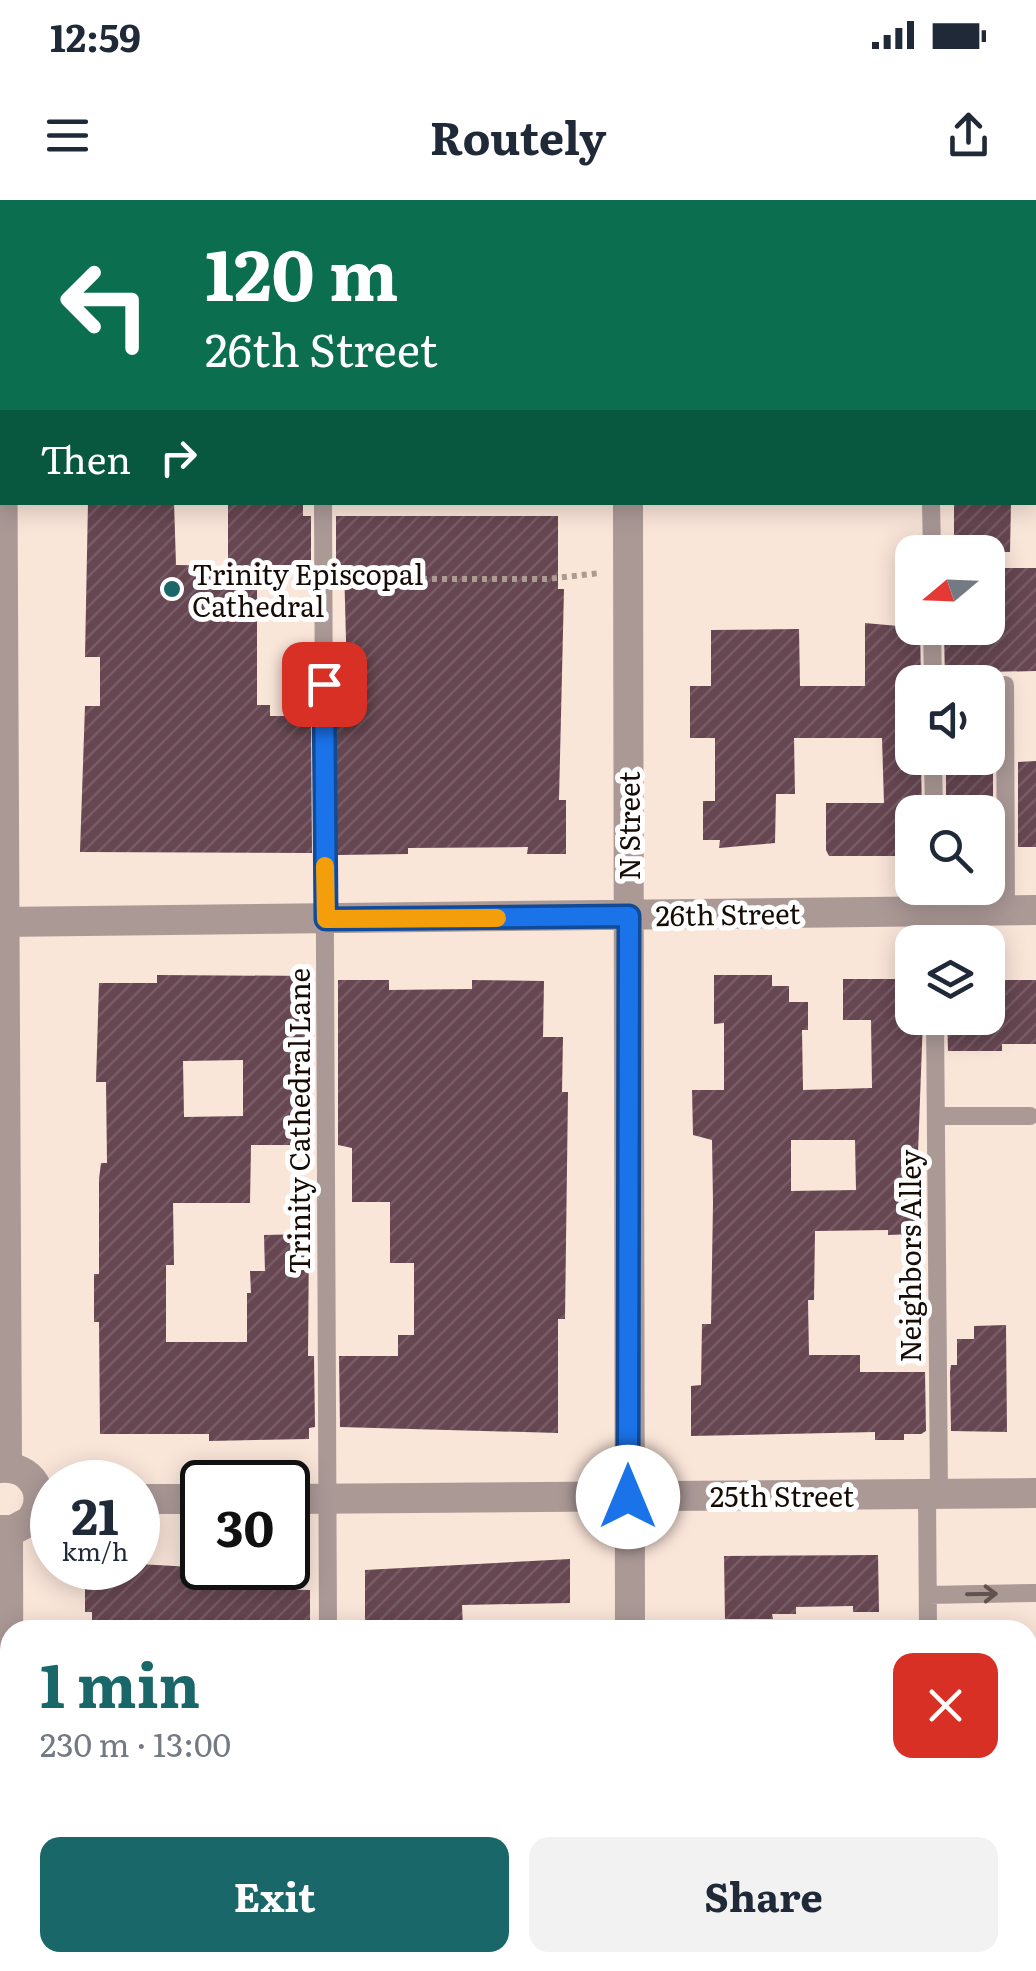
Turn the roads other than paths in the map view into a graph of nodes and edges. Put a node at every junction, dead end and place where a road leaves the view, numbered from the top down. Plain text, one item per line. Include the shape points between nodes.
1 (2, 505) edge
2 (323, 505) edge
3 (628, 505) edge
4 (932, 505) edge
5 (932, 535) edge
6 (1005, 698) edge
7 (895, 901) edge
8 (981, 905) edge
9 (1021, 910) edge
10 (629, 916) junction
11 (326, 919) junction
12 (1, 922) edge
13 (935, 1035) edge
14 (936, 1116) junction
15 (1030, 1116) dead end
16 (4, 1467) edge
17 (30, 1478) edge
18 (1036, 1492) edge
19 (933, 1494) junction
20 (628, 1497) junction
21 (310, 1499) edge
22 (328, 1499) junction
23 (30, 1522) edge
24 (4, 1530) edge
25 (928, 1594) junction
26 (1036, 1594) edge
27 (5, 1620) edge
28 (328, 1620) edge
29 (630, 1620) edge
30 (928, 1620) edge

1 - 12 street
2 - 11 lane, Trinity Cathedral Lane
3 - 10 street, N Street
4 - 5 lane
6 - 9 lane
7 - 10 street, 26th Street
8 - 9 street, 26th Street
10 - 11 street, 26th Street
10 - 20 street, N Street
11 - 12 street, 26th Street
11 - 22 lane, Trinity Cathedral Lane
12 - 16 street
13 - 14 lane, Neighbors Alley
14 - 15 lane
14 - 19 lane, Neighbors Alley
16 - 17 street
18 - 19 street, 25th Street
19 - 20 street, 25th Street
19 - 25 lane, Neighbors Alley
20 - 22 street, 25th Street
20 - 29 street, N Street
21 - 22 street, 25th Street
22 - 28 lane, Trinity Cathedral Lane
23 - 24 street
24 - 27 street
25 -> 26 lane
25 - 30 lane, Neighbors Alley

